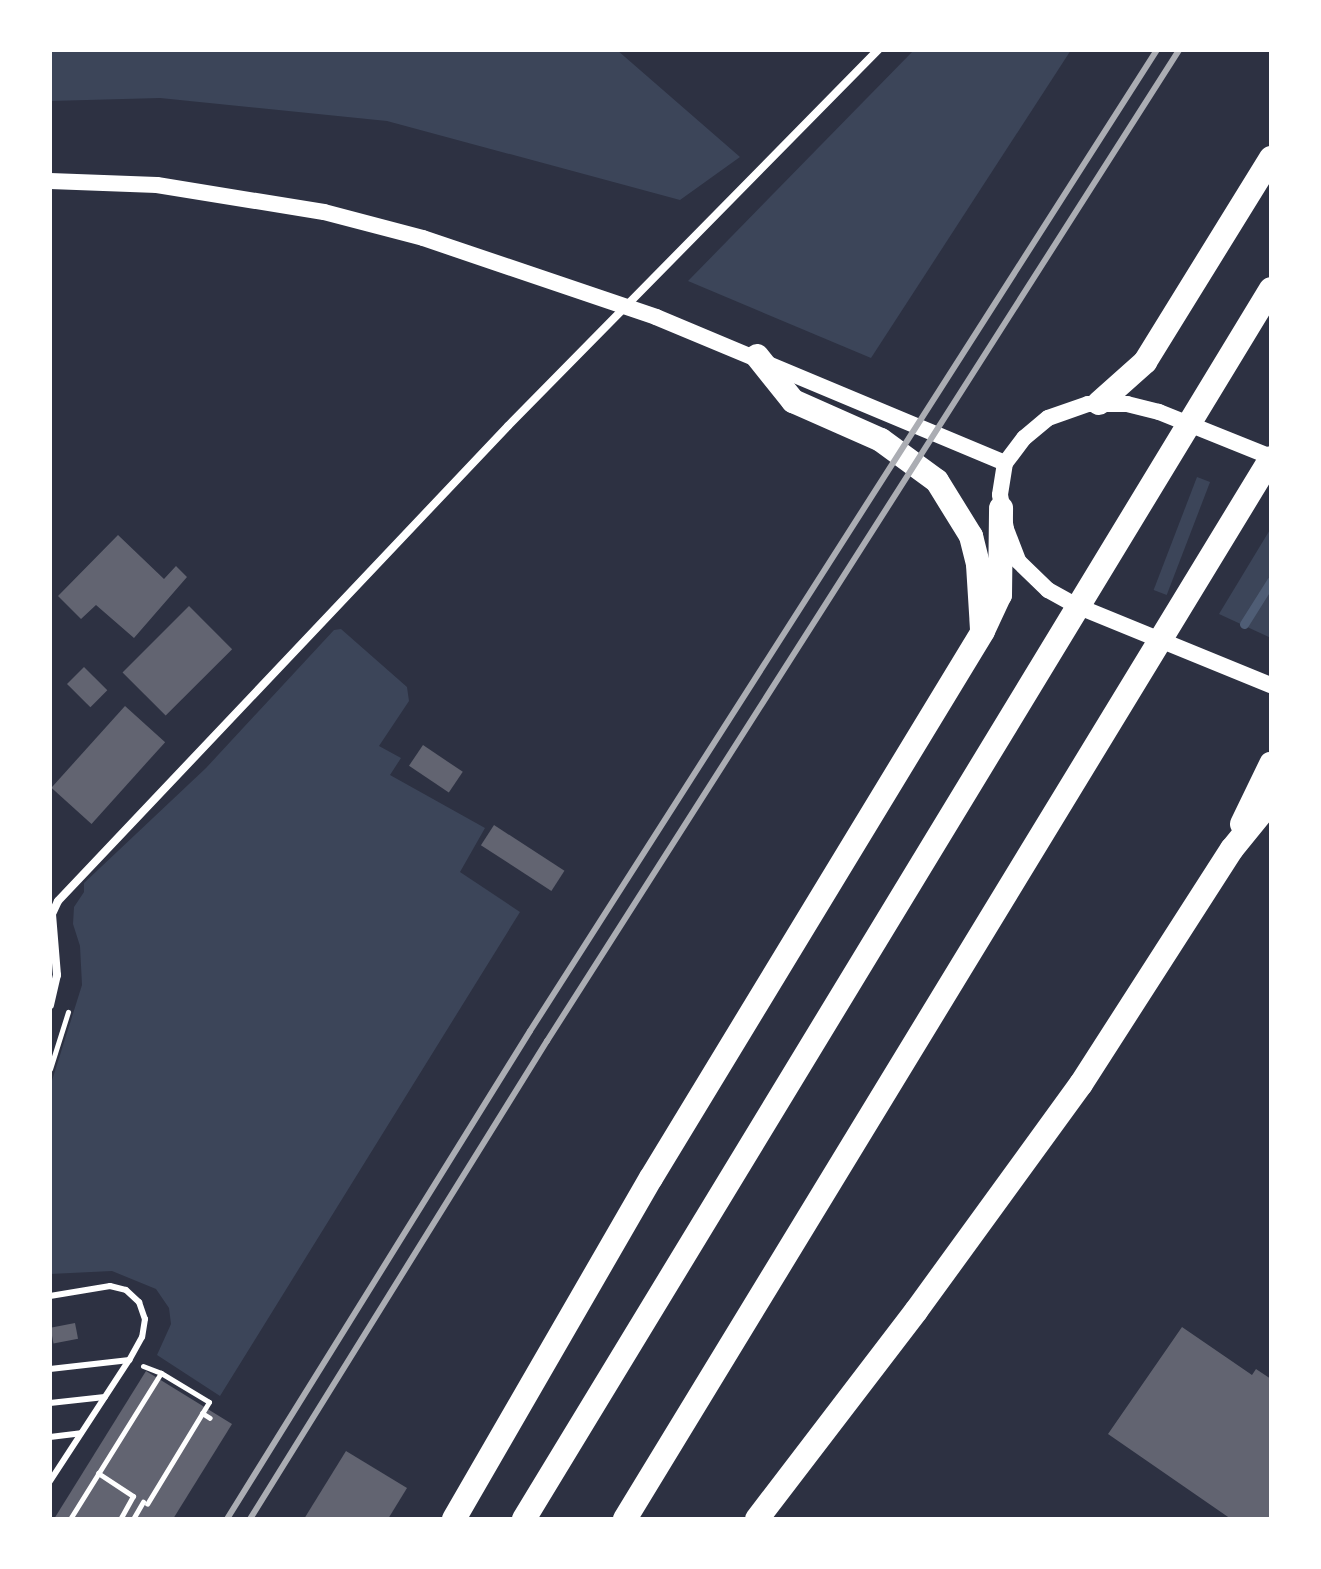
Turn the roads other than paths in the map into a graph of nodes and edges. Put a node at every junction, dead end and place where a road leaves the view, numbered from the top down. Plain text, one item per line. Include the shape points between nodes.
1 (878, 50) edge
2 (1271, 158) edge
3 (50, 181) edge
4 (1271, 289) edge
5 (757, 356) junction
6 (1099, 403) junction
7 (1271, 458) edge
8 (1005, 463) junction
9 (1001, 508) junction
10 (983, 631) junction
11 (1271, 685) edge
12 (1271, 764) edge
13 (1271, 801) edge
14 (1232, 849) junction
15 (50, 1005) edge
16 (50, 1296) edge
17 (129, 1360) junction
18 (50, 1369) edge
19 (105, 1397) junction
20 (50, 1403) edge
21 (81, 1433) junction
22 (50, 1437) edge
23 (54, 1470) edge
24 (50, 1481) edge
25 (454, 1519) edge
26 (524, 1519) edge
27 (625, 1519) edge
28 (757, 1519) edge

1 - 15 street via 508,426 58,901 52,914 57,975
2 - 6 highway via 1145,362
3 - 5 main road via 157,185 324,212 579,288
4 - 26 highway
5 - 8 main road
5 - 10 highway via 793,401 881,440 937,481 971,536
6 - 7 main road via 1159,412
6 - 8 main road via 1048,418
7 - 27 highway
8 - 9 main road
9 - 10 highway via 1000,595
9 - 11 main road via 1018,561 1048,590
10 - 25 highway via 651,1178
12 - 14 highway
13 - 14 highway
14 - 28 highway via 1081,1084
16 - 17 lane via 110,1286 126,1290 139,1302 145,1319
17 - 18 lane
17 - 19 lane
19 - 20 lane
19 - 21 lane
21 - 22 lane
21 - 23 lane
23 - 24 lane

